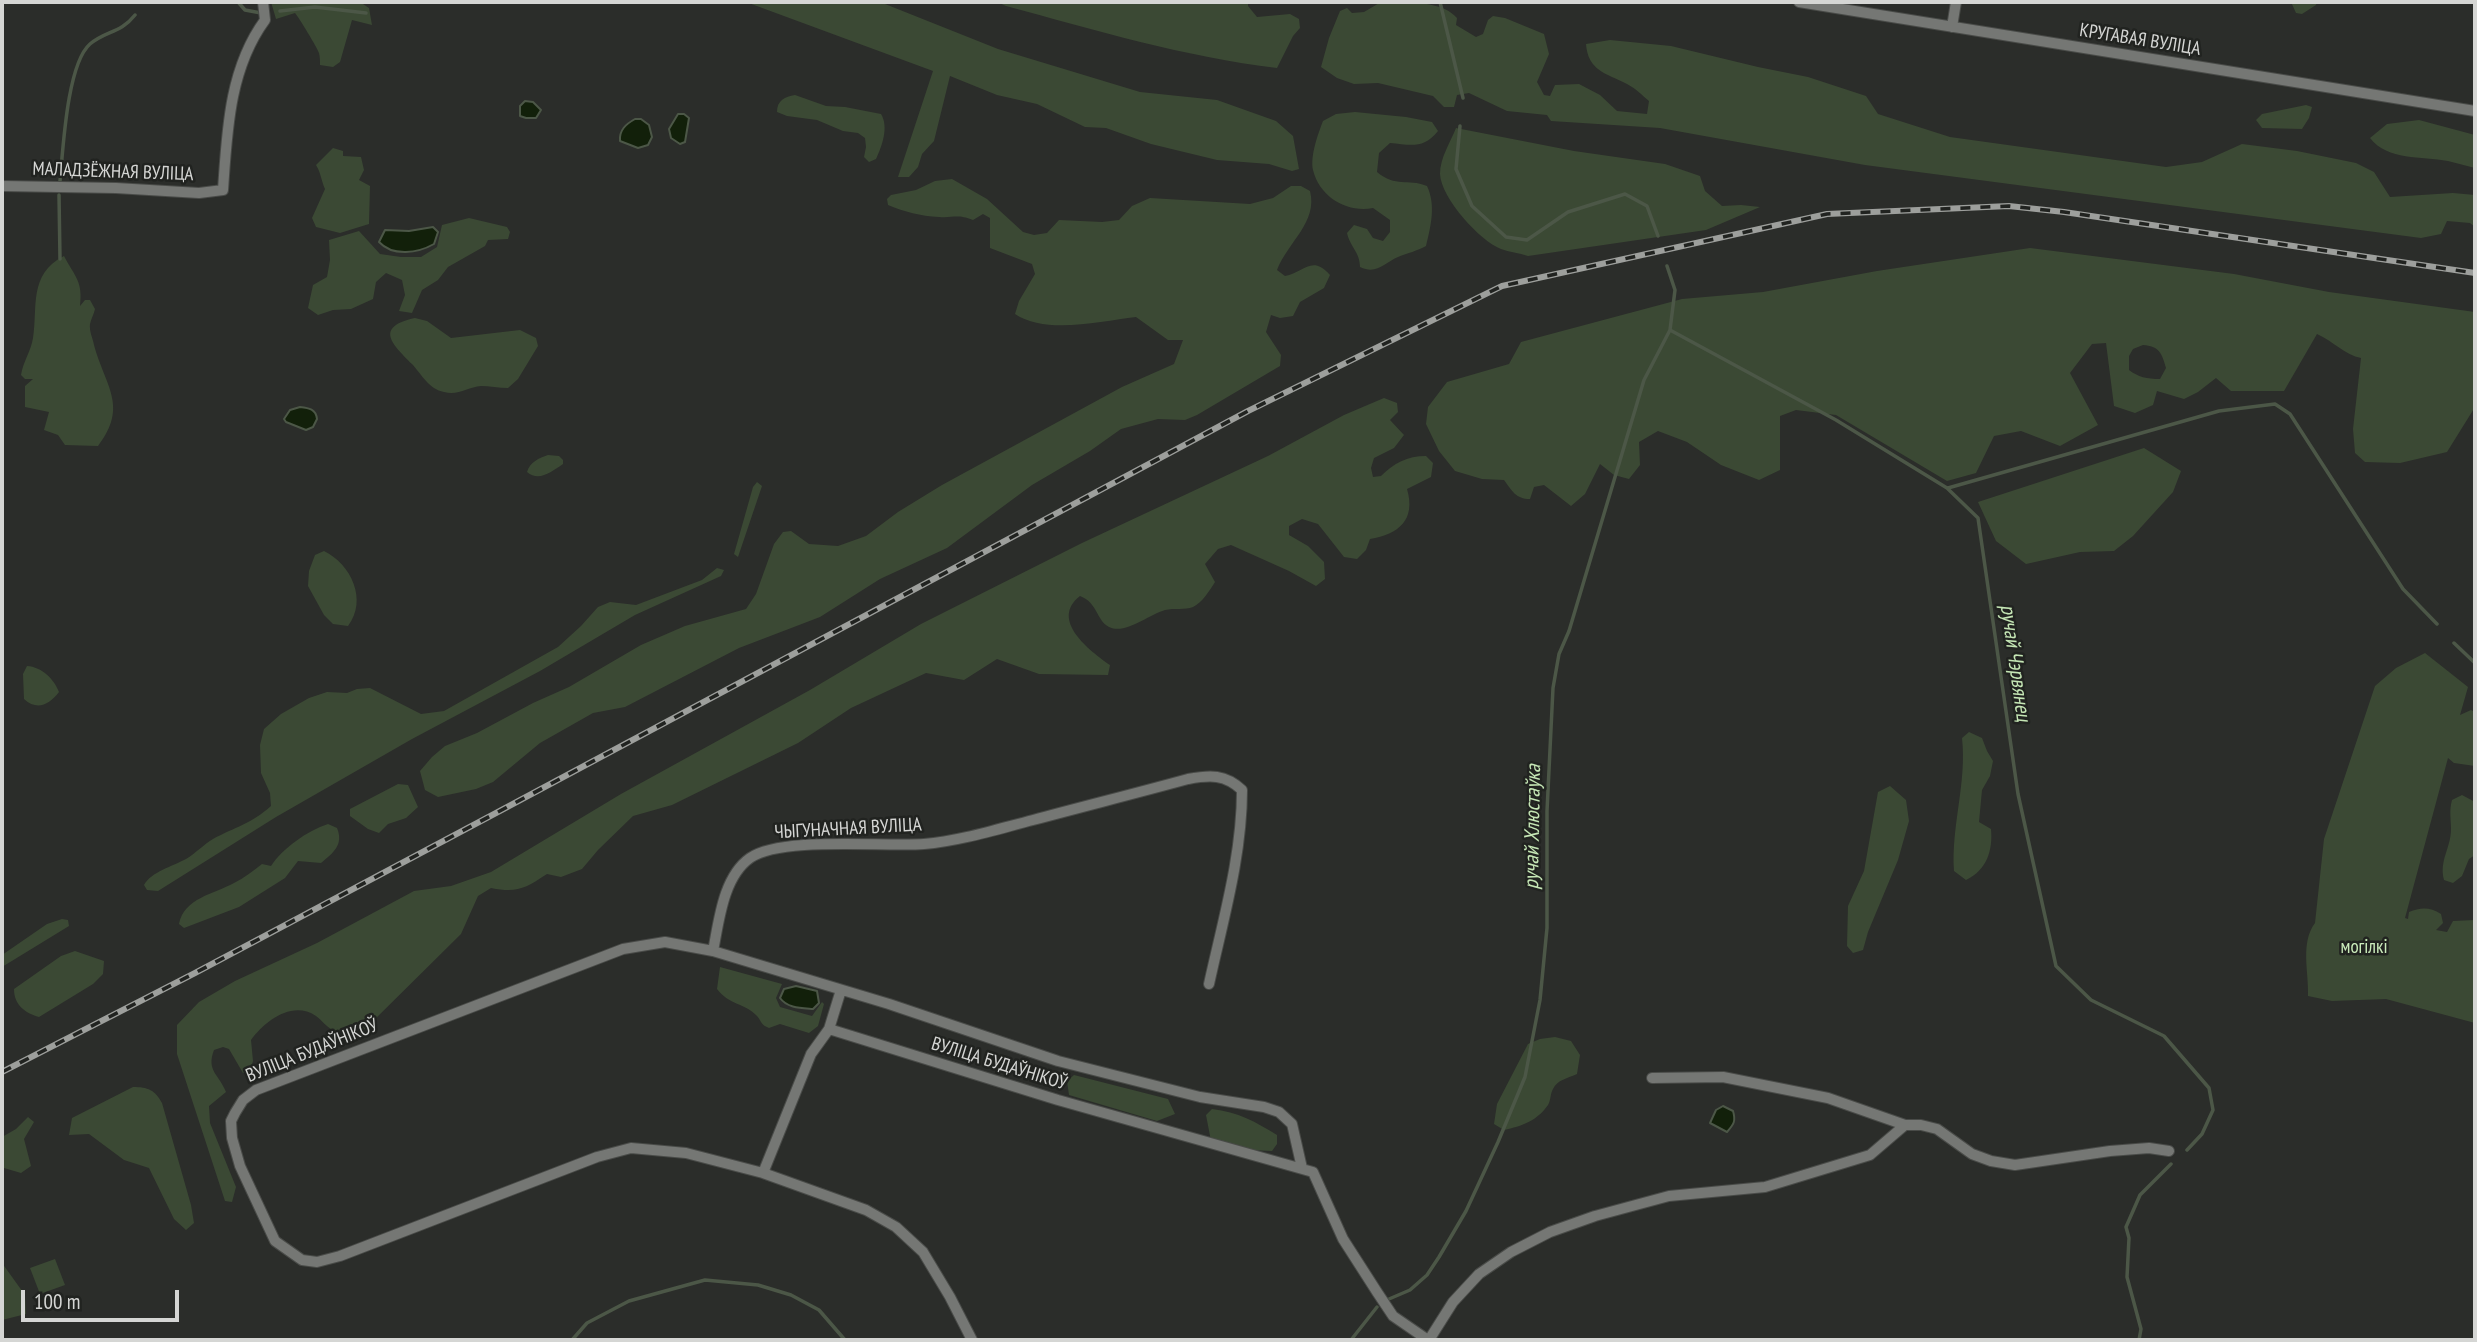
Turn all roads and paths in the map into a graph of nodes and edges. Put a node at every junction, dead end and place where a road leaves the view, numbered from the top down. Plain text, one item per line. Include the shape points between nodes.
1 (263, 2) edge
2 (1799, 2) edge
3 (1956, 2) edge
4 (1952, 27) junction
5 (2475, 111) edge
6 (2, 186) edge
7 (713, 951) junction
8 (1209, 984) dead end
9 (841, 990) junction
10 (829, 1029) junction
11 (1652, 1078) dead end
12 (1905, 1125) junction
13 (2169, 1152) dead end
14 (1307, 1170) junction
15 (763, 1173) junction
16 (972, 1340) edge
17 (1428, 1340) edge

1 - 6 street, МАЛАДЗЁЖНАЯ ВУЛІЦА via 265,20 251,39 229,111 223,190
2 - 4 street, КРУГАВАЯ ВУЛІЦА
3 - 4 street
4 - 5 street, КРУГАВАЯ ВУЛІЦА
7 - 8 street, ЧЫГУНАЧНАЯ ВУЛІЦА via 729,886 739,868 767,849 925,844 1212,775 1231,780 1242,790 1242,800 1240,842
7 - 9 street
7 - 15 street, ВУЛІЦА БУДАЎНІКОЎ via 665,942 623,949 256,1090 243,1100 231,1121 232,1138 275,1241 302,1260 317,1262 632,1148 686,1153
9 - 10 street
9 - 14 street via 1058,1061 1279,1112 1292,1124
10 - 14 street, ВУЛІЦА БУДАЎНІКОЎ
10 - 15 street via 811,1054
11 - 12 street via 1723,1077 1780,1086
12 - 13 street via 1937,1129 1972,1154 2015,1165 2110,1151
12 - 17 street via 1871,1155 1765,1187 1669,1196 1550,1232 1479,1274
14 - 17 street via 1343,1239 1393,1316
15 - 16 street, ВУЛІЦА БУДАЎНІКОЎ via 866,1210 896,1227 923,1252

